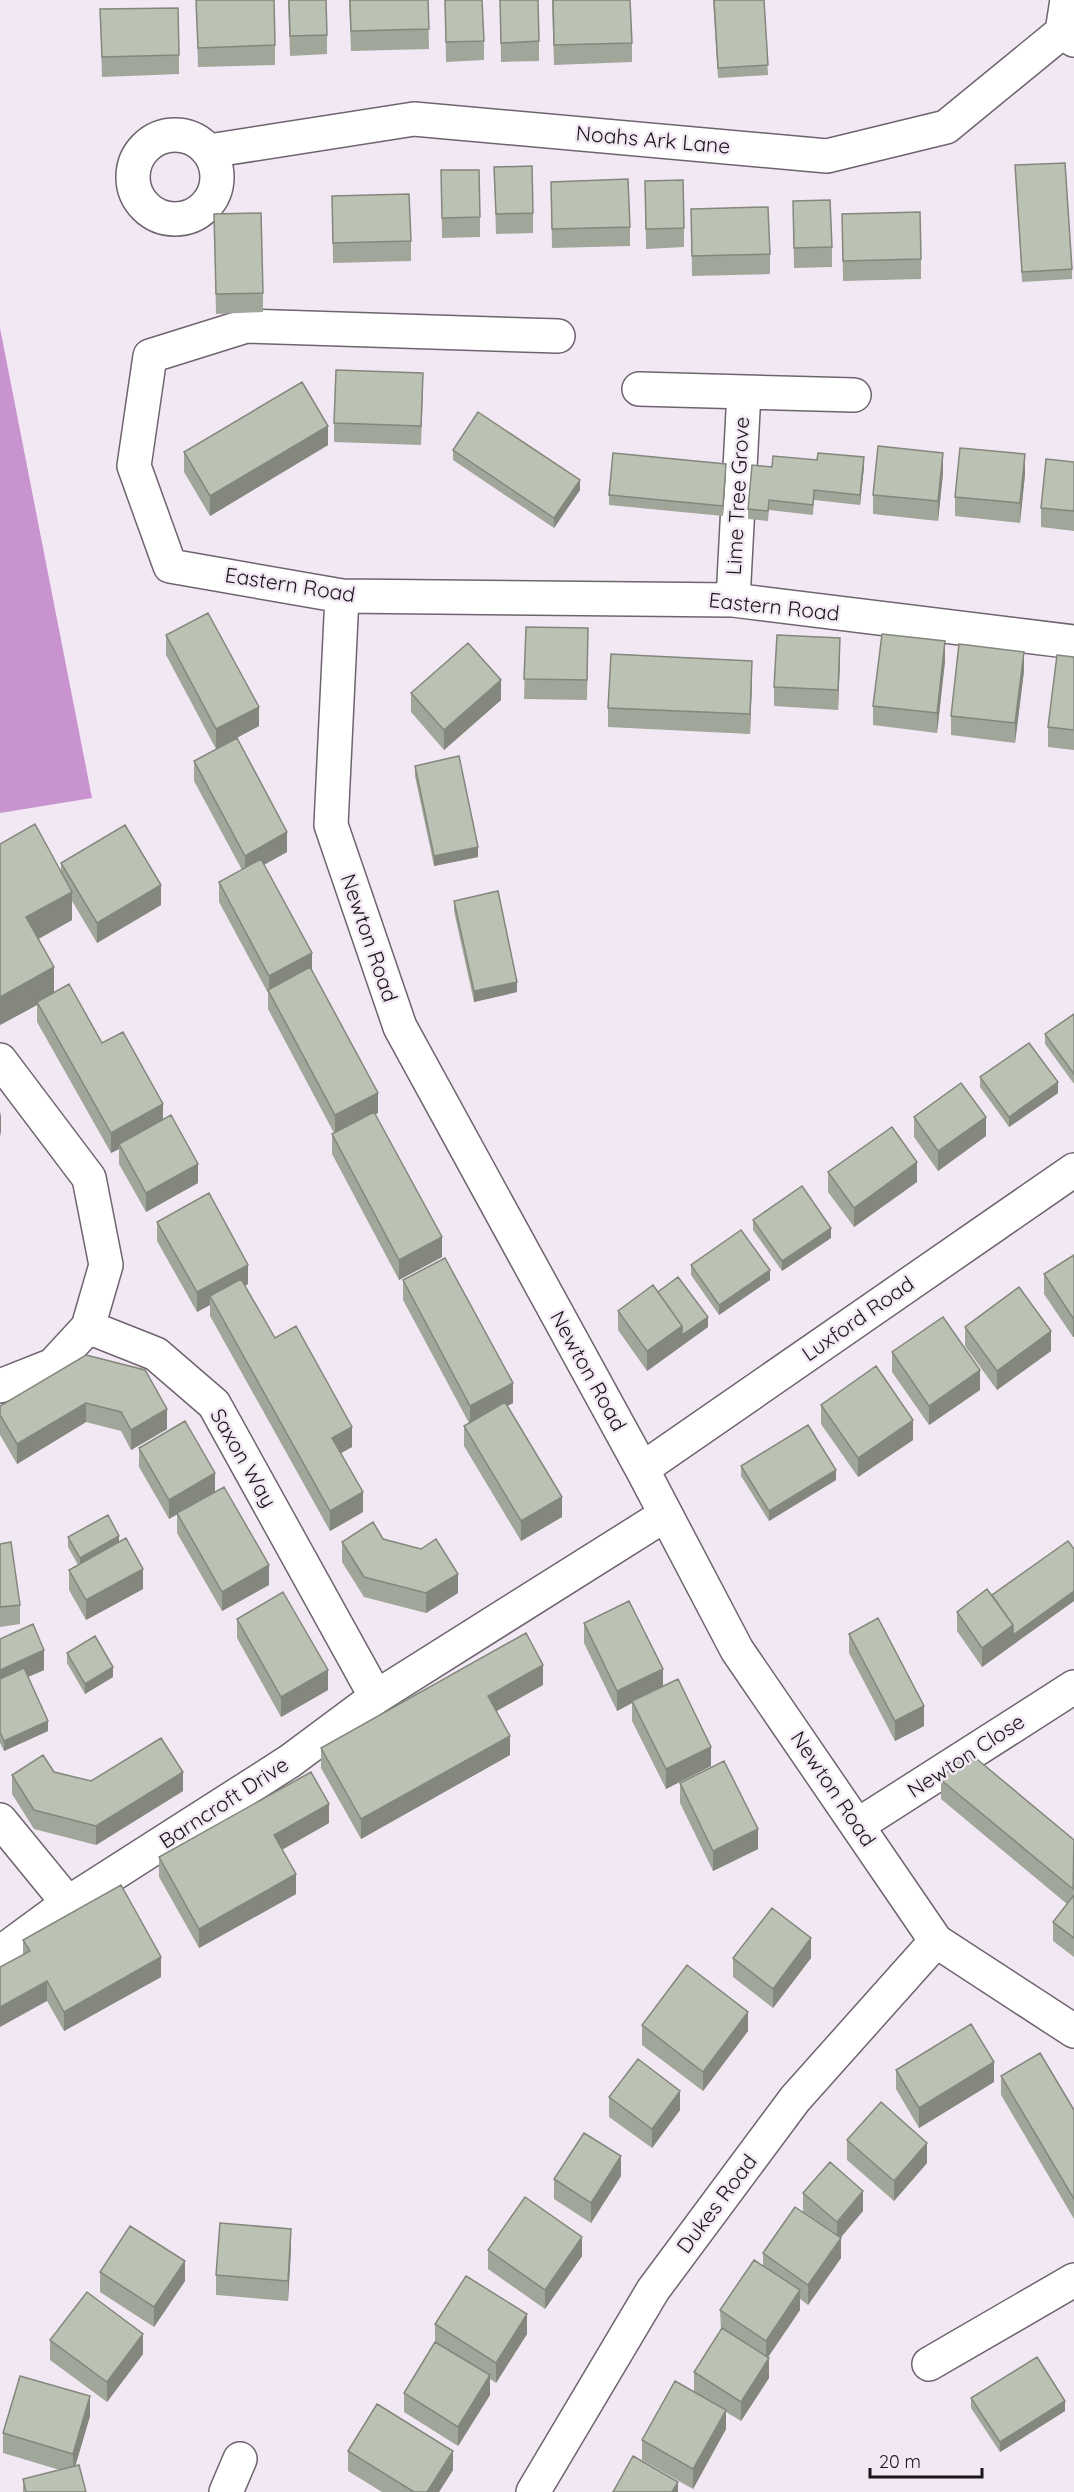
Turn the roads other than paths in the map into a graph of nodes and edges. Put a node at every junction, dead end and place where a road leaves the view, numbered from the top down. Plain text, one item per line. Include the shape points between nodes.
1 (1067, 0) edge
2 (1068, 36) edge
3 (209, 151) dead end
4 (558, 336) dead end
5 (639, 389) dead end
6 (744, 392) junction
7 (854, 395) dead end
8 (342, 596) junction
9 (733, 600) junction
10 (1074, 642) edge
11 (0, 1060) edge
12 (1074, 1170) edge
13 (88, 1327) junction
14 (0, 1386) edge
15 (642, 1469) junction
16 (665, 1515) junction
17 (1074, 1687) edge
18 (376, 1697) junction
19 (0, 1820) edge
20 (858, 1825) junction
21 (68, 1904) junction
22 (936, 1941) junction
23 (0, 1953) edge
24 (1074, 2031) edge
25 (1074, 2280) edge
26 (929, 2364) dead end
27 (240, 2459) dead end
28 (226, 2492) edge
29 (533, 2492) edge

1 - 2 street, Noahs Ark Lane
2 - 3 street, Noahs Ark Lane via 946,127 827,156 414,119
4 - 8 street, Eastern Road via 246,326 150,356 134,466 170,566
5 - 6 street, Lime Tree Grove
6 - 7 street, Lime Tree Grove
6 - 9 street, Lime Tree Grove
8 - 9 street, Eastern Road
8 - 15 street, Newton Road via 331,825 396,1016
9 - 10 street, Eastern Road
11 - 13 street via 89,1178 106,1265
12 - 15 street, Luxford Road
13 - 14 street via 53,1365
13 - 18 street, Saxon Way via 156,1354 214,1404
15 - 16 street, Newton Road
16 - 18 street, Barncroft Drive
16 - 20 street, Newton Road via 737,1650
17 - 20 street, Newton Close
18 - 21 street, Barncroft Drive via 290,1761
19 - 21 street
20 - 22 street, Newton Road
21 - 23 street, Barncroft Drive
22 - 24 street, Newton Road
22 - 29 street, Dukes Road via 795,2099 653,2290
25 - 26 street
27 - 28 street

